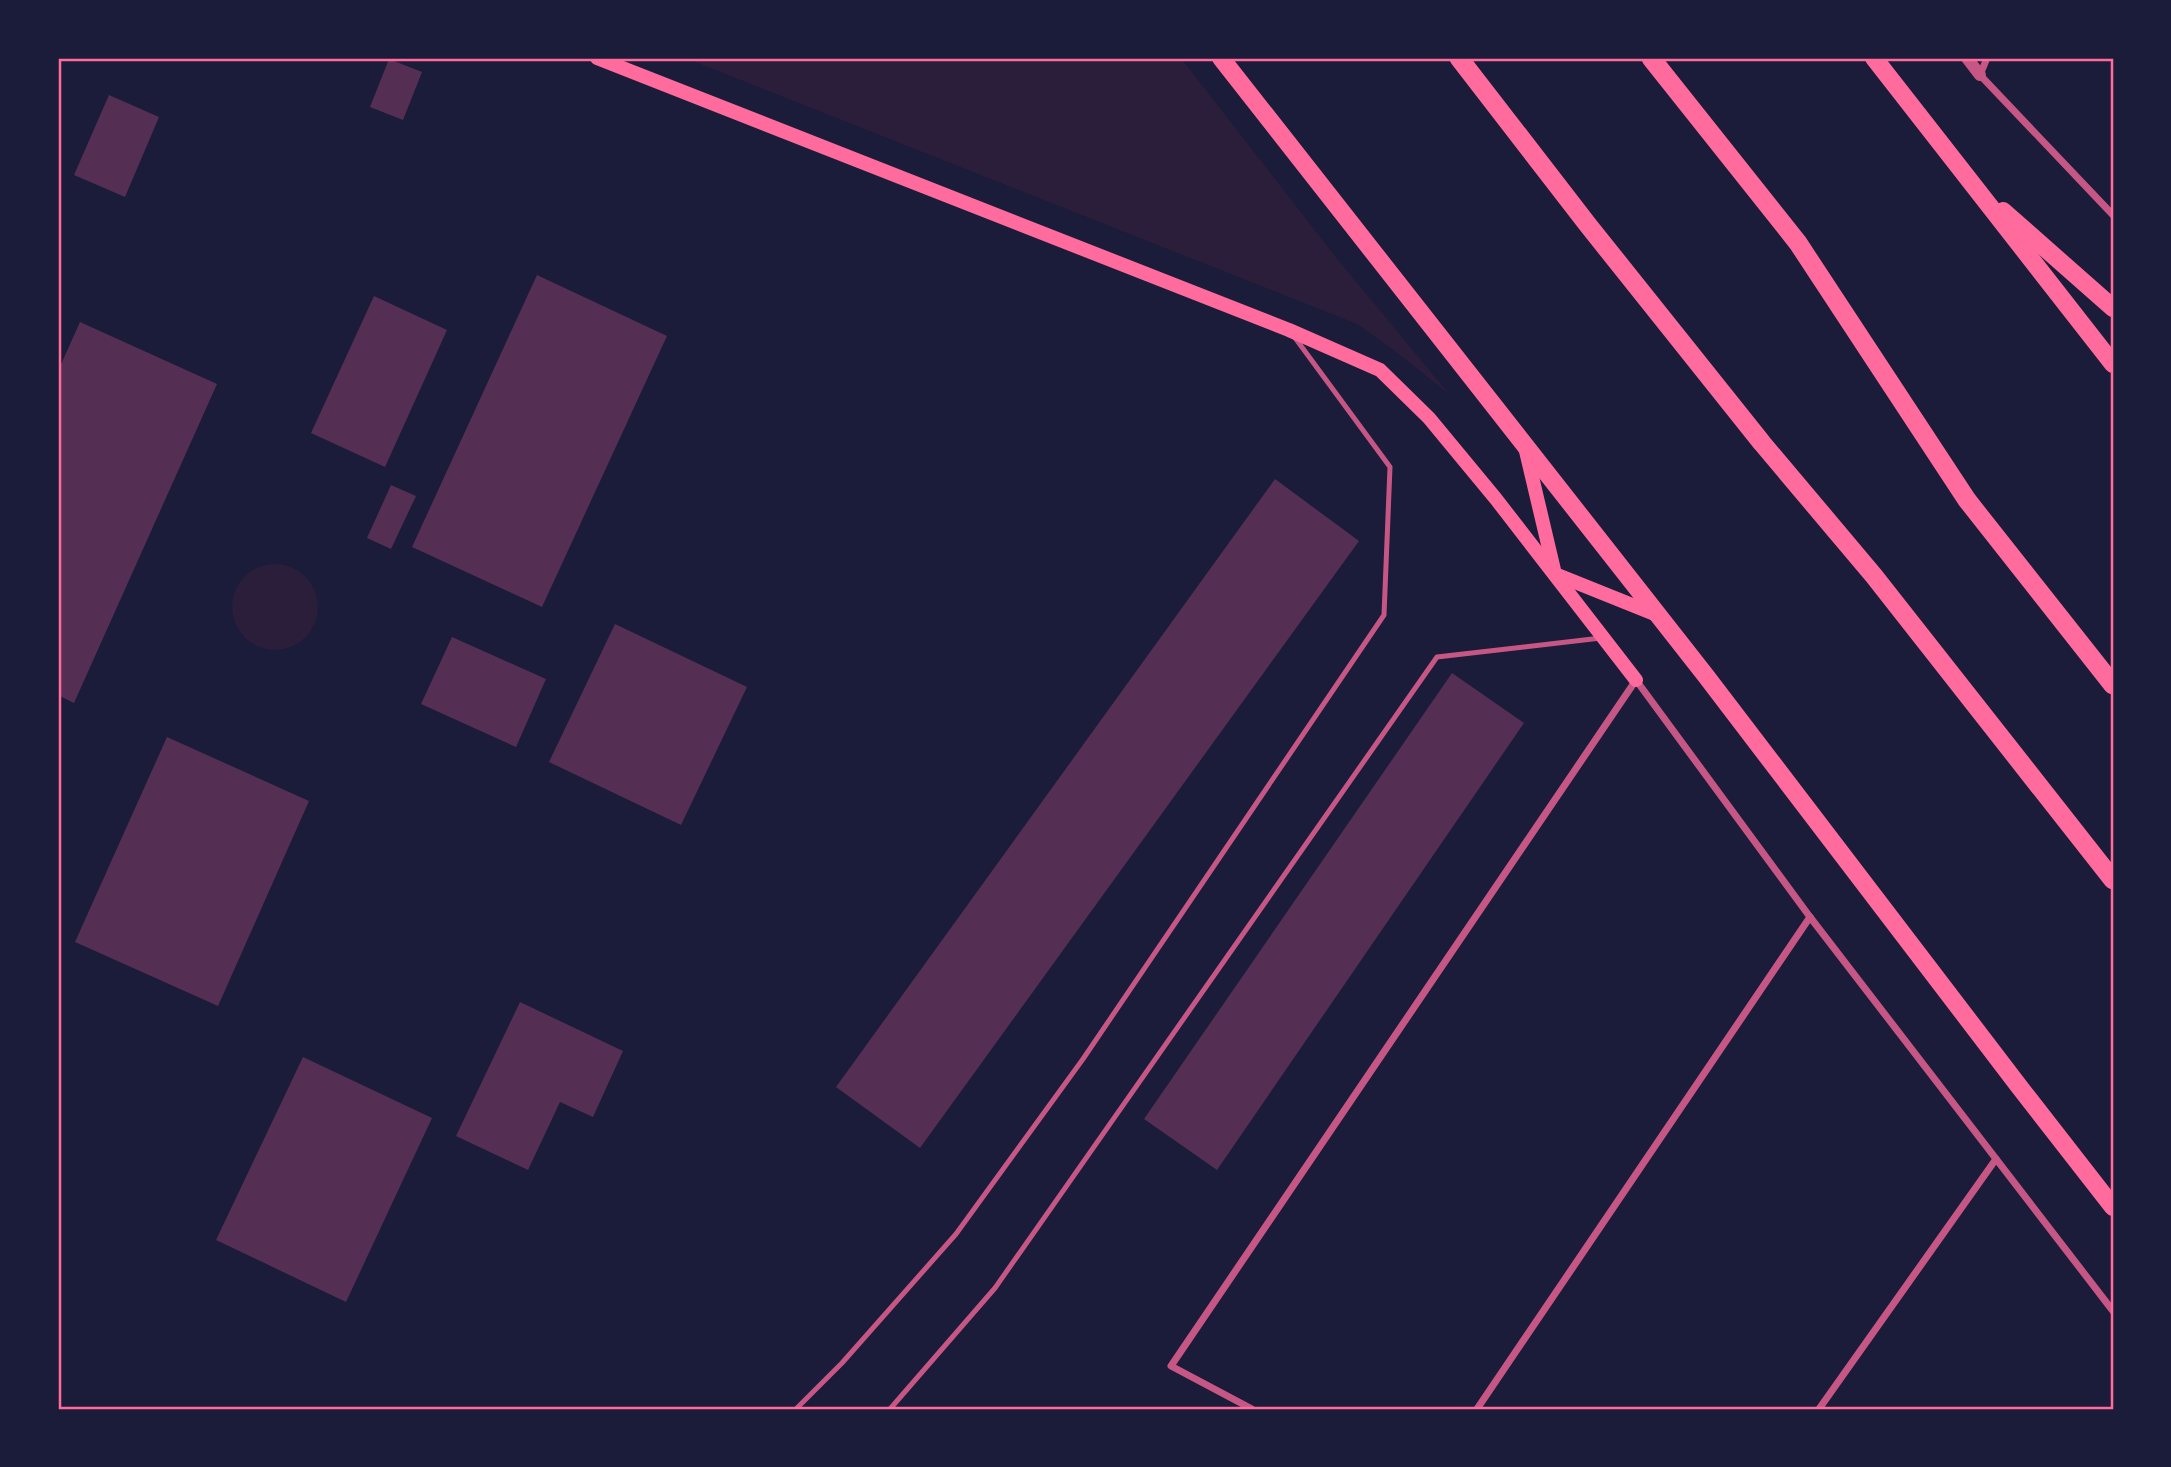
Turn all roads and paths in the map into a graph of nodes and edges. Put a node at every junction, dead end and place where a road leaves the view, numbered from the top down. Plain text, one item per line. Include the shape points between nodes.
1 (597, 58) edge
2 (1221, 58) edge
3 (1459, 58) edge
4 (1651, 58) edge
5 (1874, 58) edge
6 (1967, 58) edge
7 (1987, 58) edge
8 (1980, 75) junction
9 (1970, 182) junction
10 (2113, 215) edge
11 (2113, 309) edge
12 (1289, 330) junction
13 (2113, 364) edge
14 (1525, 445) junction
15 (1555, 574) junction
16 (1657, 615) junction
17 (1604, 637) junction
18 (1636, 680) junction
19 (2113, 685) edge
20 (2113, 880) edge
21 (1810, 917) junction
22 (1996, 1159) junction
23 (2113, 1207) edge
24 (2113, 1311) edge
25 (893, 1408) edge
26 (796, 1409) edge
27 (1252, 1409) edge
28 (1477, 1409) edge
29 (1819, 1409) edge

1 - 12 main road
2 - 14 main road
3 - 20 highway
4 - 19 highway via 1798,243 1967,500
5 - 9 main road
6 - 8 street
7 - 8 street
8 - 10 street
9 - 11 main road
9 - 13 main road
12 - 15 main road via 1380,370 1429,418
12 - 26 lane via 1390,467 1384,615 1083,1059 956,1234
14 - 15 main road
14 - 16 main road
15 - 16 main road
15 - 17 main road
16 - 23 main road
17 - 18 main road
17 - 25 lane via 1437,657 996,1288
18 - 21 street
18 - 27 street via 1171,1366
21 - 22 street
21 - 28 street
22 - 24 street
22 - 29 street

